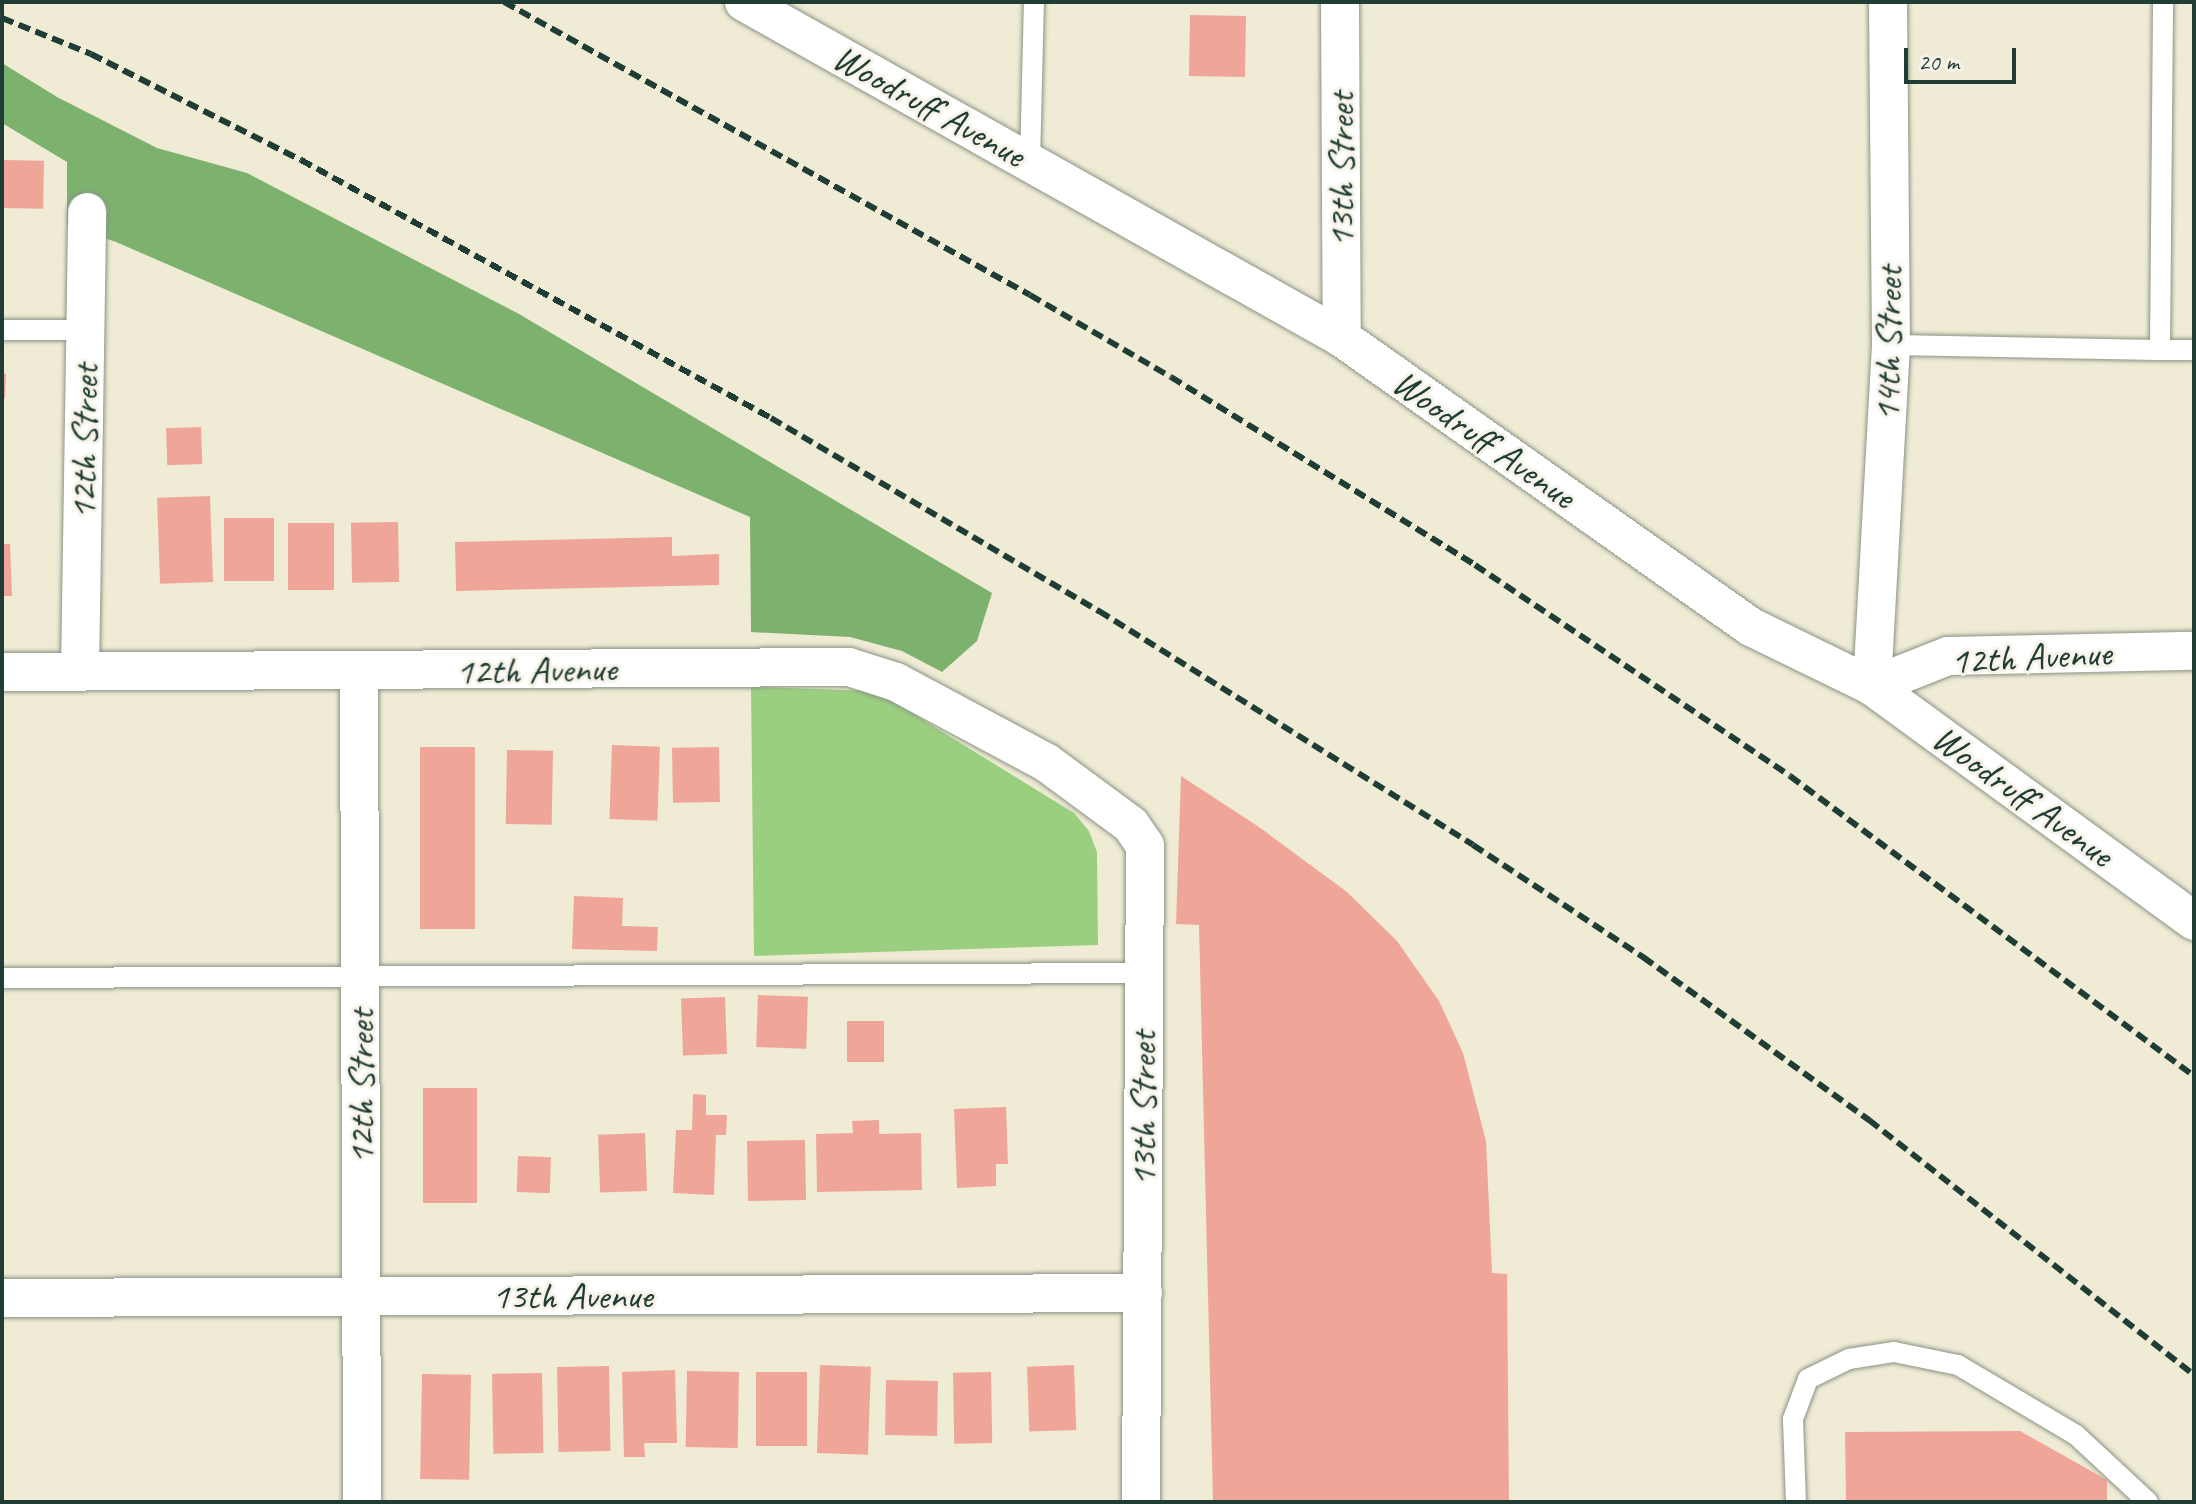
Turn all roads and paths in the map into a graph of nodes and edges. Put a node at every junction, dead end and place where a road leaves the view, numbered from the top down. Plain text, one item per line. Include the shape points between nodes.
1 (744, 2) edge
2 (1034, 2) edge
3 (1340, 2) edge
4 (1888, 2) edge
5 (2163, 2) edge
6 (1030, 163) junction
7 (87, 212) dead end
8 (2, 330) edge
9 (85, 330) junction
10 (1342, 338) junction
11 (1891, 345) junction
12 (2160, 350) junction
13 (2194, 350) edge
14 (2194, 651) edge
15 (2, 672) edge
16 (80, 672) junction
17 (359, 672) junction
18 (1872, 686) junction
19 (1047, 763) joint
20 (2194, 921) edge
21 (1144, 973) junction
22 (360, 976) junction
23 (2, 978) edge
24 (1143, 1293) junction
25 (361, 1297) junction
26 (2, 1298) edge
27 (362, 1502) edge
28 (1141, 1502) edge
29 (1796, 1502) edge
30 (2148, 1502) edge

1 - 6 street, Woodruff Avenue
2 - 6 lane
3 - 10 street, 13th Street
4 - 11 street, 14th Street
5 - 12 lane
6 - 10 street, Woodruff Avenue
7 - 9 street, 12th Street
8 - 9 lane
9 - 16 street, 12th Street
10 - 18 street, Woodruff Avenue via 1751,627
11 - 12 lane
11 - 18 street, 14th Street
12 - 13 lane
14 - 18 street, 12th Avenue via 1948,656
15 - 16 street, 12th Avenue
16 - 17 street, 12th Avenue
17 - 19 street, 12th Avenue via 849,667 896,682
17 - 22 street, 12th Street
18 - 20 street, Woodruff Avenue
19 - 21 street, 13th Street via 1131,825 1145,846
21 - 22 lane
21 - 24 street, 13th Street
22 - 23 lane
22 - 25 street, 12th Street
24 - 25 street, 13th Avenue
24 - 28 street, 13th Street
25 - 26 street, 13th Avenue
25 - 27 street, 12th Street
29 - 30 lane via 1793,1419 1808,1379 1849,1359 1894,1352 1958,1365 2076,1435

